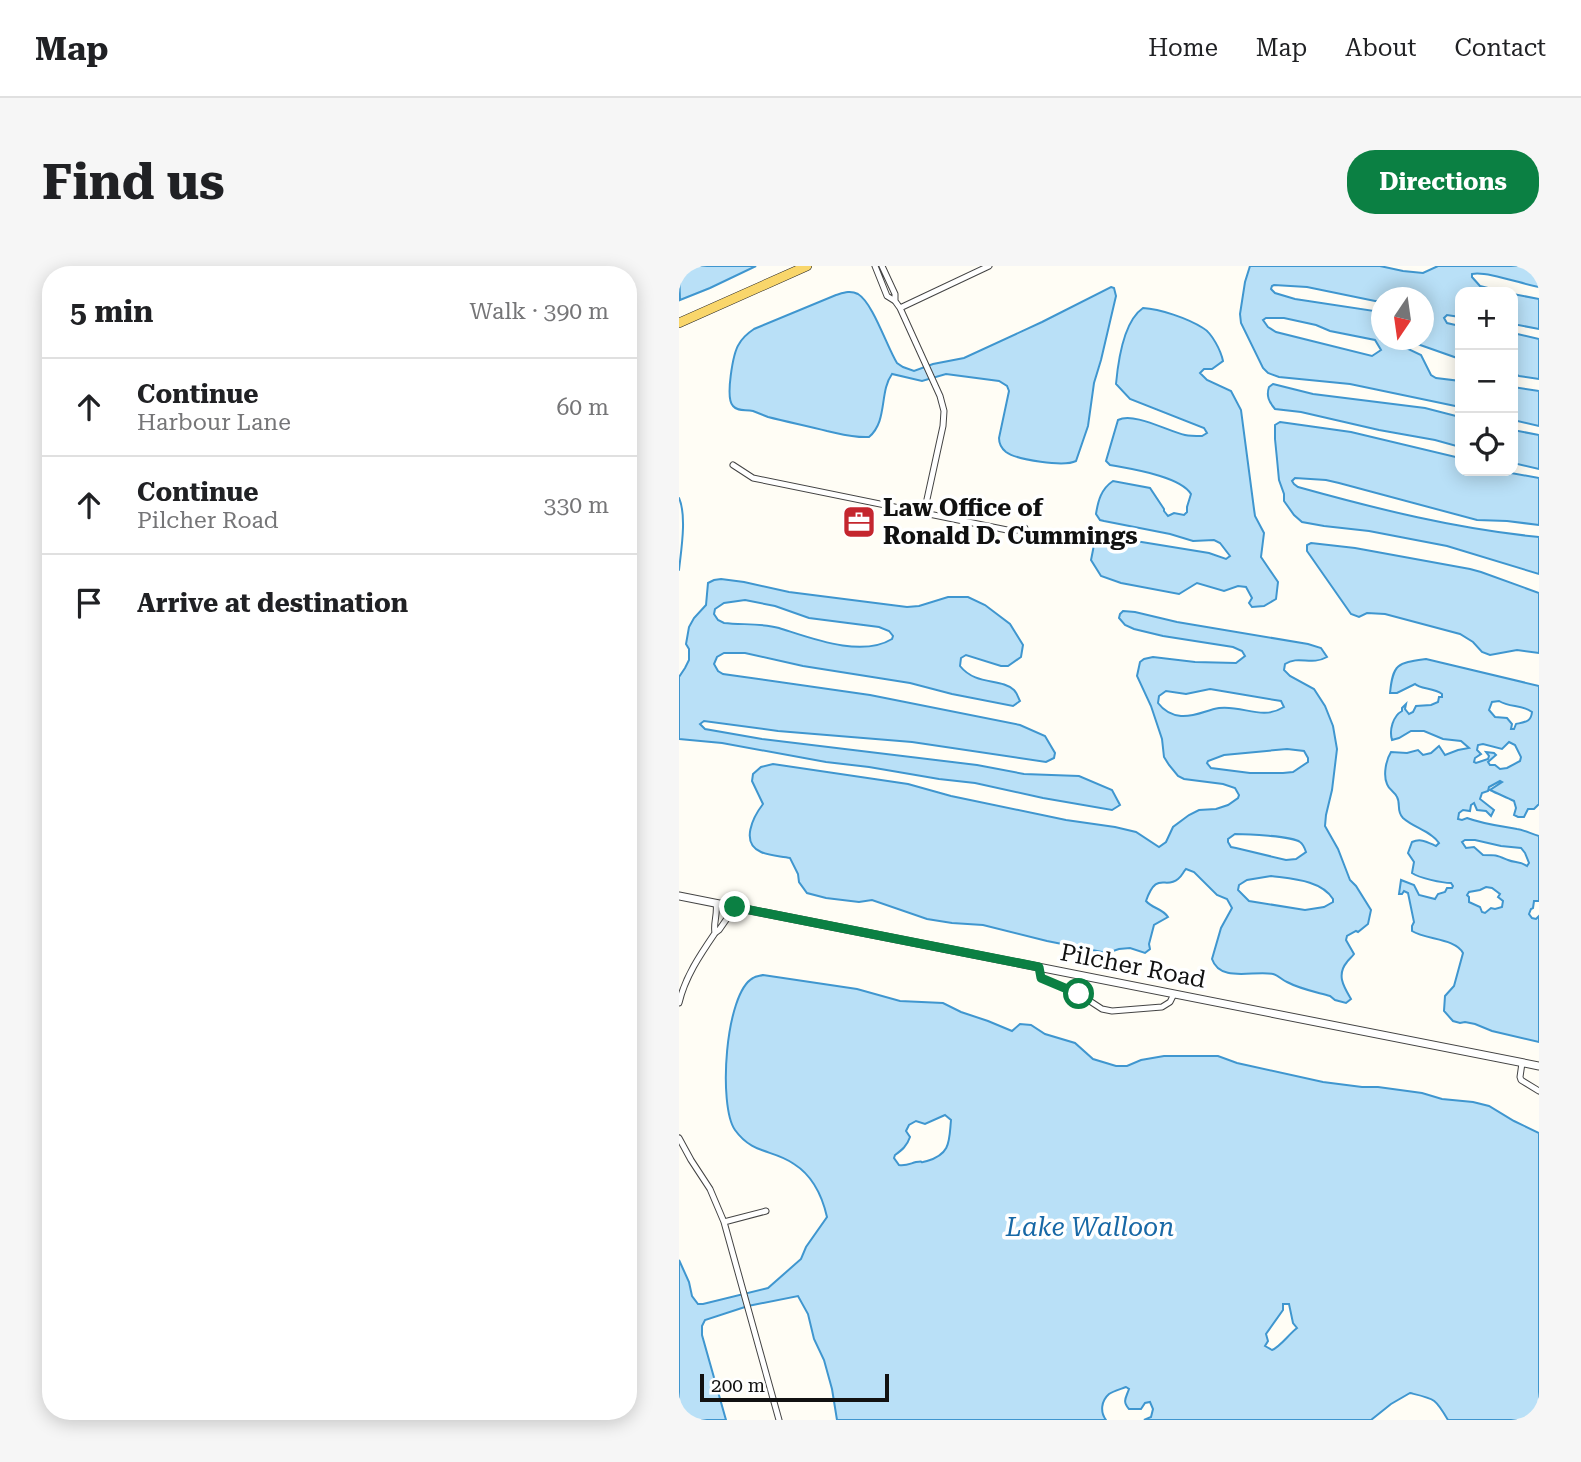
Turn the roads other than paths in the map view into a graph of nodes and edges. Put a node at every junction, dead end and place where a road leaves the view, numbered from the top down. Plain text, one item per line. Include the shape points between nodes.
1 (807, 266) edge
2 (875, 266) edge
3 (882, 266) edge
4 (989, 266) edge
5 (895, 301) junction
6 (900, 308) junction
7 (679, 323) edge
8 (733, 465) dead end
9 (924, 513) junction
10 (1025, 528) dead end
11 (679, 896) edge
12 (716, 904) junction
13 (735, 907) junction
14 (715, 933) junction
15 (1039, 967) junction
16 (1174, 994) junction
17 (679, 1003) edge
18 (1522, 1063) junction
19 (1539, 1066) edge
20 (1539, 1091) edge
21 (679, 1138) edge
22 (766, 1211) dead end
23 (724, 1222) junction
24 (779, 1420) edge

1 - 7 main road
2 - 5 street via 887,296
3 - 5 street
4 - 6 street
5 - 6 street
6 - 9 street via 942,402 943,419
8 - 9 street via 753,478
9 - 10 street via 1012,531
11 - 12 street, Pilcher Road
12 - 13 street, Pilcher Road
12 - 14 street
13 - 14 street
13 - 15 street, Pilcher Road
14 - 17 street via 693,966
15 - 16 street, Pilcher Road
15 - 16 street via 1041,978 1102,1009 1162,1007
16 - 18 street, Pilcher Road
18 - 19 street, Pilcher Road
18 - 20 street via 1521,1080
21 - 23 street
22 - 23 street
23 - 24 street

